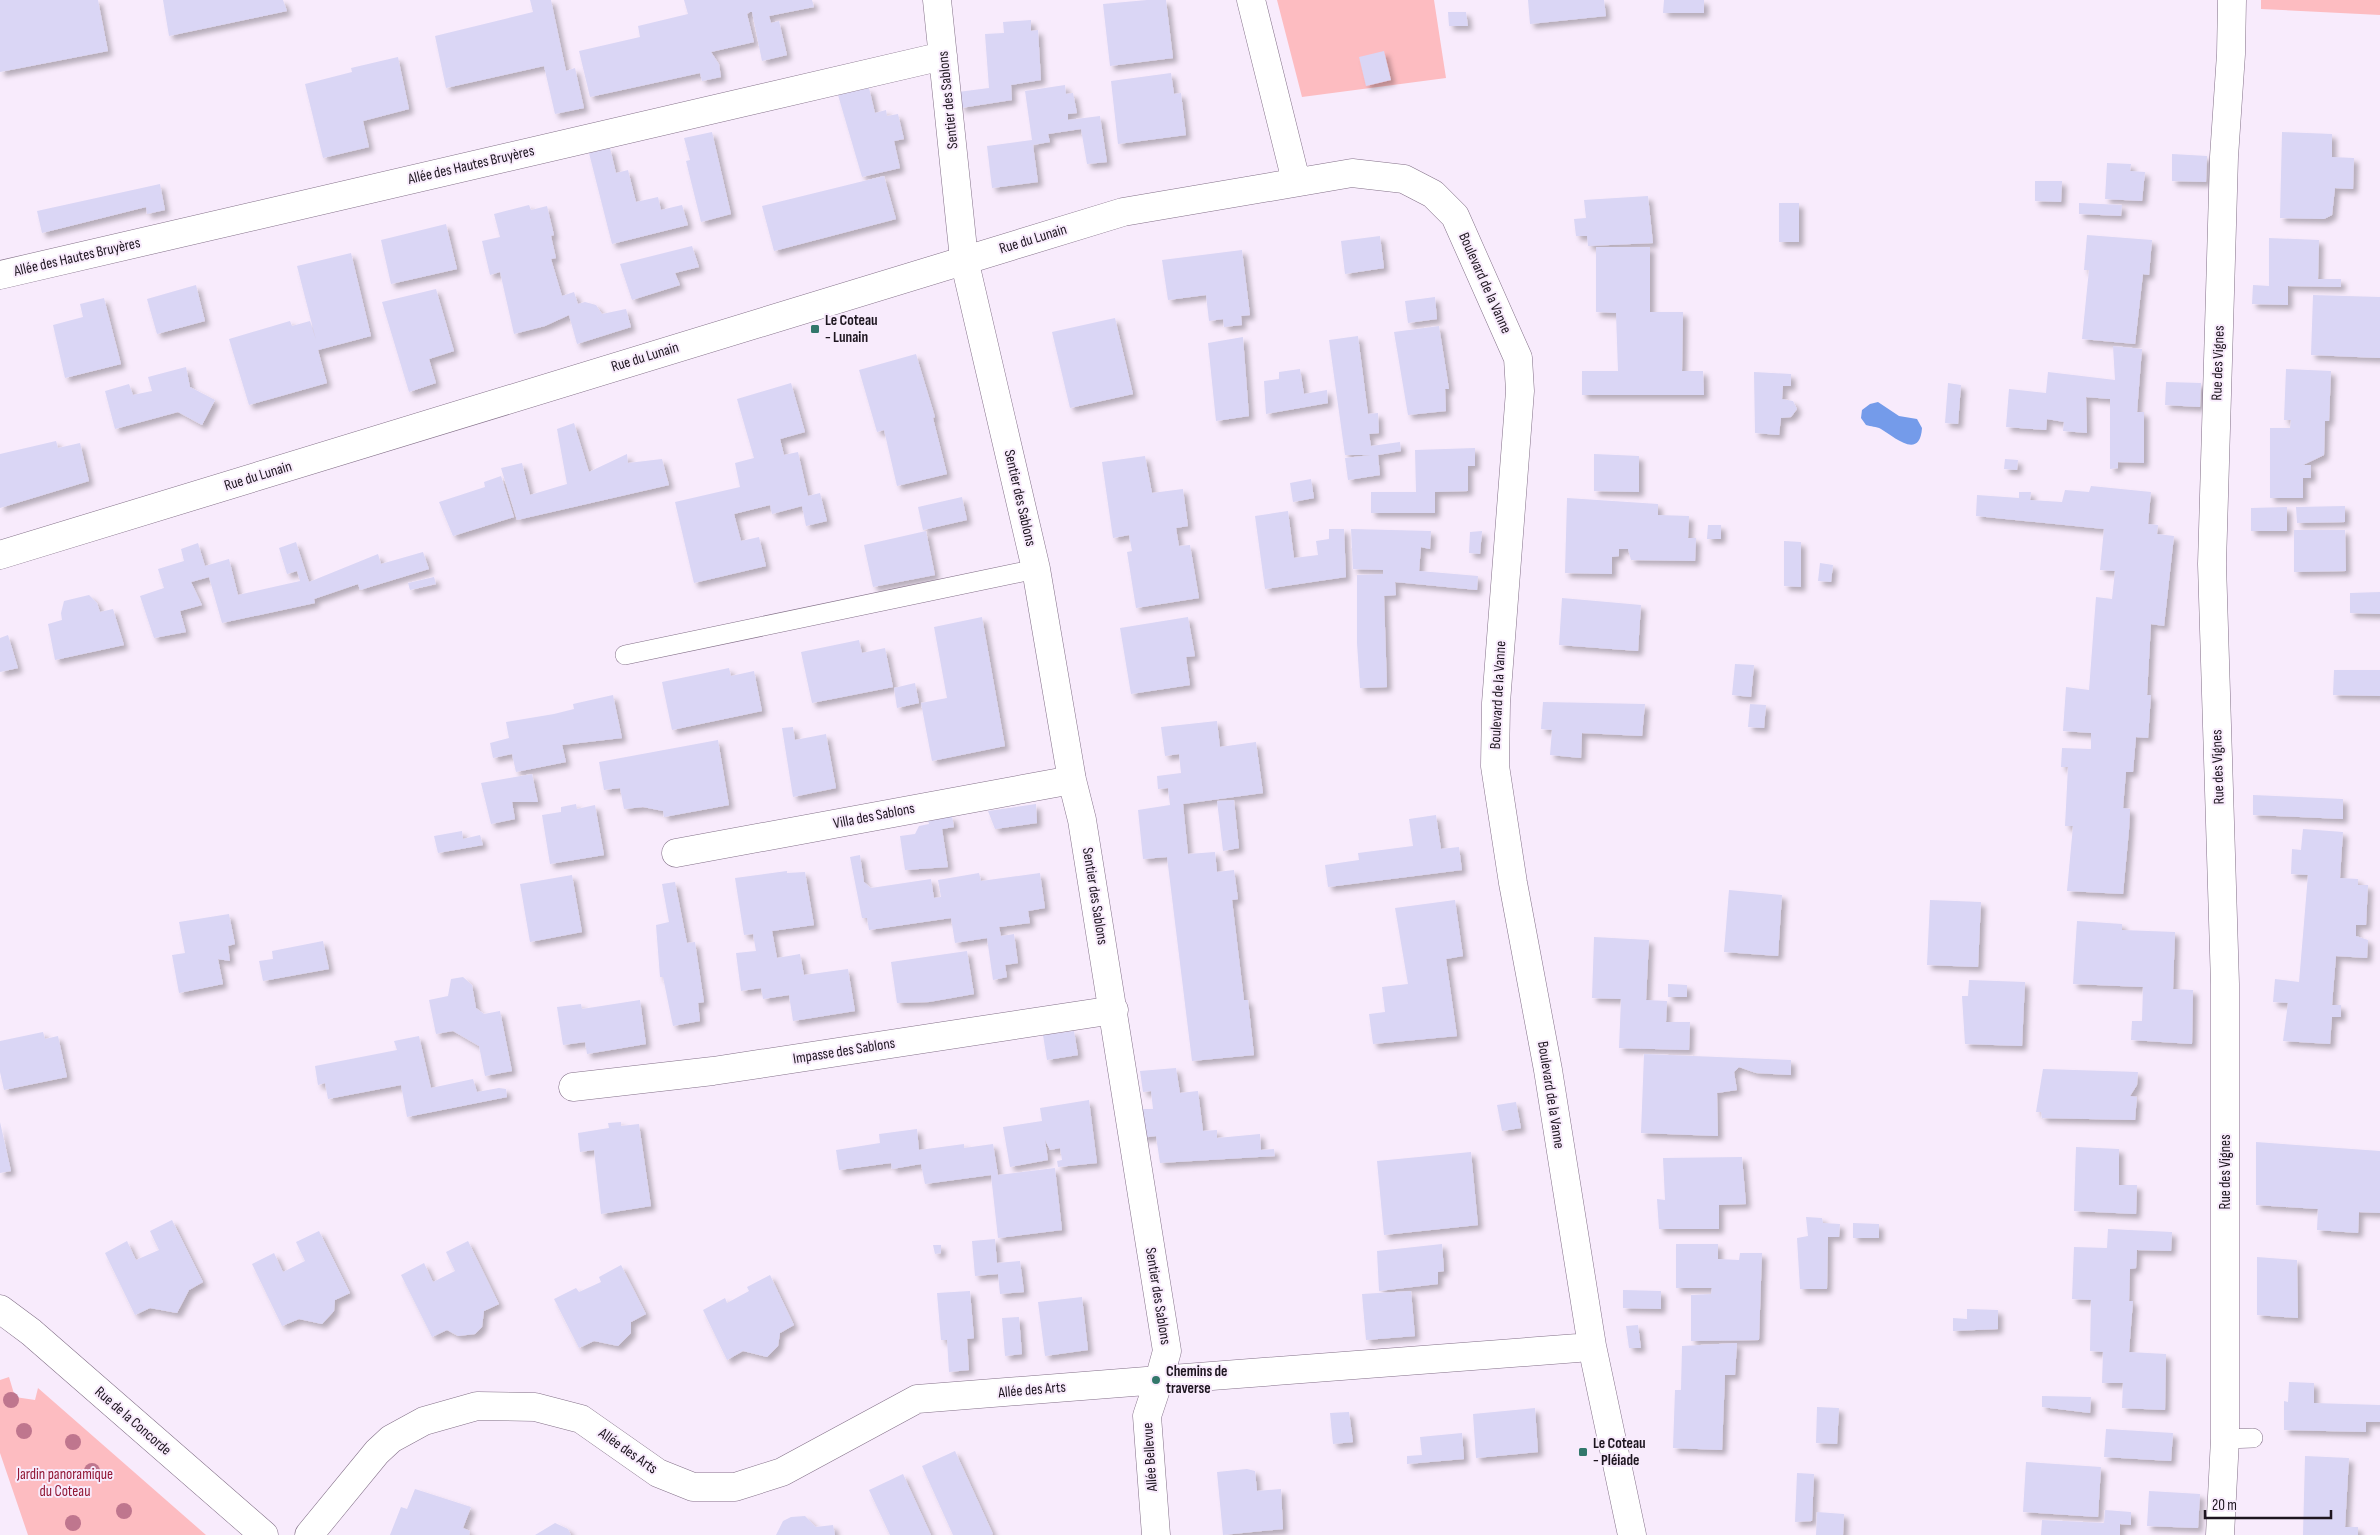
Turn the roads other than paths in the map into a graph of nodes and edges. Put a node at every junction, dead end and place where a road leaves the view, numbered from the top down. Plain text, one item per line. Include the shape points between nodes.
1 (937, 0) edge
2 (1251, 0) edge
3 (2232, 0) edge
4 (942, 56) junction
5 (1296, 181) junction
6 (964, 259) junction
7 (0, 274) edge
8 (0, 555) edge
9 (1036, 569) junction
10 (625, 655) dead end
11 (1072, 780) junction
12 (676, 853) dead end
13 (1114, 1010) junction
14 (573, 1086) dead end
15 (0, 1309) edge
16 (1578, 1348) dead end
17 (1159, 1380) junction
18 (2253, 1438) dead end
19 (2225, 1439) junction
20 (264, 1535) edge
21 (309, 1535) edge
22 (1156, 1535) edge
23 (1632, 1535) edge
24 (2220, 1535) edge

1 - 4 street, Sentier des Sablons
2 - 5 street
3 - 19 street, Rue des Vignes via 2212,564 2225,984
4 - 6 street, Sentier des Sablons
4 - 7 street, Allée des Hautes Bruyères
5 - 6 street, Rue du Lunain via 1122,212
5 - 23 street, Boulevard de la Vanne via 1352,173 1404,179 1433,194 1455,216 1518,358 1520,391 1496,703 1495,766 1592,1346
6 - 8 street, Rue du Lunain
6 - 9 street, Sentier des Sablons
9 - 10 lane
9 - 11 street, Sentier des Sablons
11 - 12 street, Villa des Sablons
11 - 13 street, Sentier des Sablons via 1082,820
13 - 14 street, Impasse des Sablons via 712,1071
13 - 17 street, Sentier des Sablons via 1167,1351
15 - 20 street, Rue de la Concorde via 31,1332
16 - 17 street
17 - 21 street, Allée des Arts via 918,1399 782,1472 735,1487 694,1487 658,1473 581,1419 535,1407 477,1406 424,1421 391,1439
17 - 22 street, Allée Bellevue via 1147,1416
18 - 19 lane
19 - 24 street, Rue des Vignes

